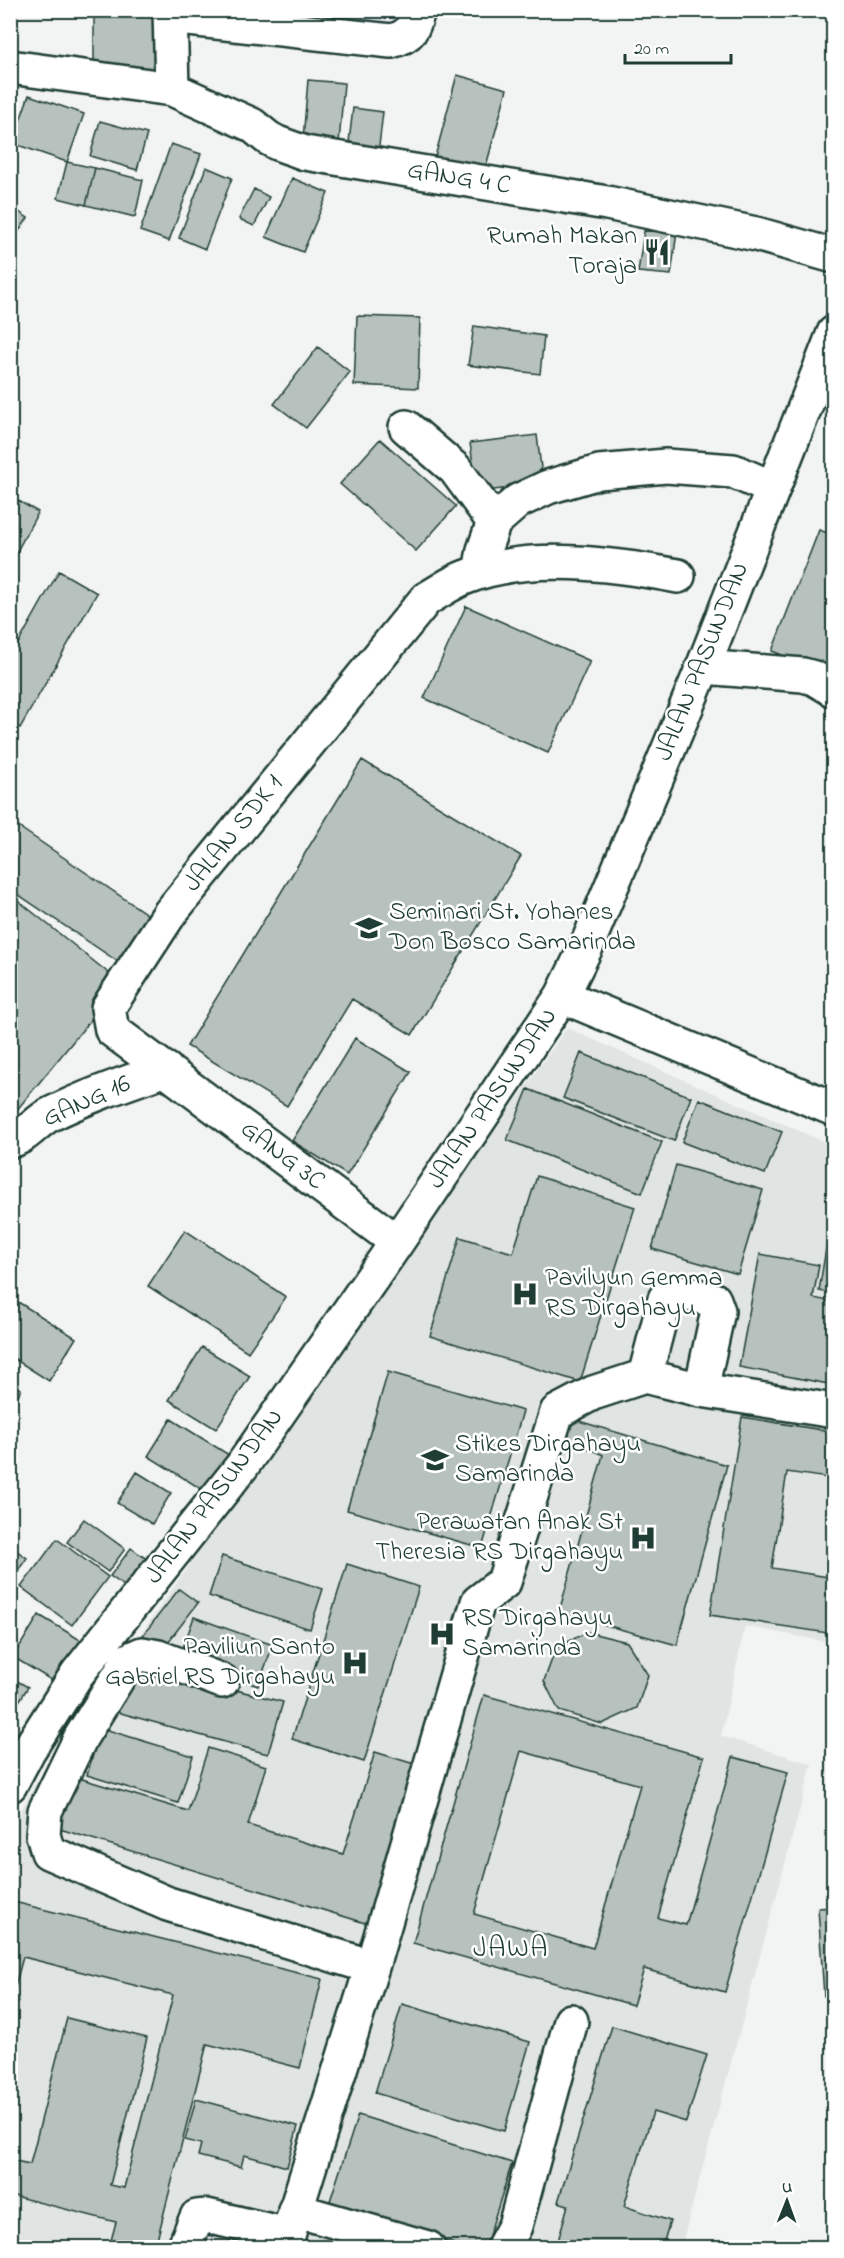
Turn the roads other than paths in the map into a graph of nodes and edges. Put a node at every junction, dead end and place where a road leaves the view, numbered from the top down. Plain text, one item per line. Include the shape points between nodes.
1 (418, 10) edge
2 (170, 14) edge
3 (10, 67) edge
4 (172, 89) junction
5 (834, 256) edge
6 (834, 333) edge
7 (406, 427) dead end
8 (772, 488) junction
9 (494, 522) junction
10 (480, 572) junction
11 (678, 576) dead end
12 (703, 667) junction
13 (834, 690) edge
14 (562, 996) junction
15 (166, 1069) junction
16 (834, 1109) edge
17 (10, 1141) edge
18 (397, 1242) junction
19 (645, 1376) junction
20 (701, 1390) junction
21 (834, 1411) edge
22 (222, 1681) dead end
23 (10, 1785) edge
24 (372, 1967) junction
25 (571, 2021) dead end
26 (289, 2230) edge
27 (184, 2247) edge
28 (428, 2247) edge
29 (503, 2247) edge

1 - 2 street via 414,26 405,37 391,41
2 - 4 street
3 - 4 street, GANG 4 C
4 - 5 street, GANG 4 C via 252,125 277,143 305,153 618,205 746,231
6 - 8 street, JALAN PASUNDAN
7 - 9 street via 455,469
8 - 9 street via 733,471 666,466 599,472 548,487 518,501
8 - 12 street, JALAN PASUNDAN
9 - 10 street
10 - 11 street via 524,564 576,563
10 - 15 street, JALAN SDK 1 via 426,599 170,913 108,1008 112,1030
12 - 13 street via 803,675
12 - 14 street, JALAN PASUNDAN
14 - 16 street
14 - 18 street, JALAN PASUNDAN
15 - 17 street, GANG 16 via 87,1097
15 - 18 street, GANG 3C
18 - 23 street, JALAN PASUNDAN via 242,1466 77,1674
19 - 20 street
19 - 20 street via 664,1299 675,1291 714,1300 718,1311
19 - 24 street via 593,1393 557,1412 504,1582 478,1602
20 - 21 street
22 - 24 street via 159,1657 142,1654 129,1660 81,1737 45,1811 43,1835 48,1852 168,1904
24 - 26 street
25 - 29 street via 515,2226
26 - 27 street via 196,2217
26 - 28 street

